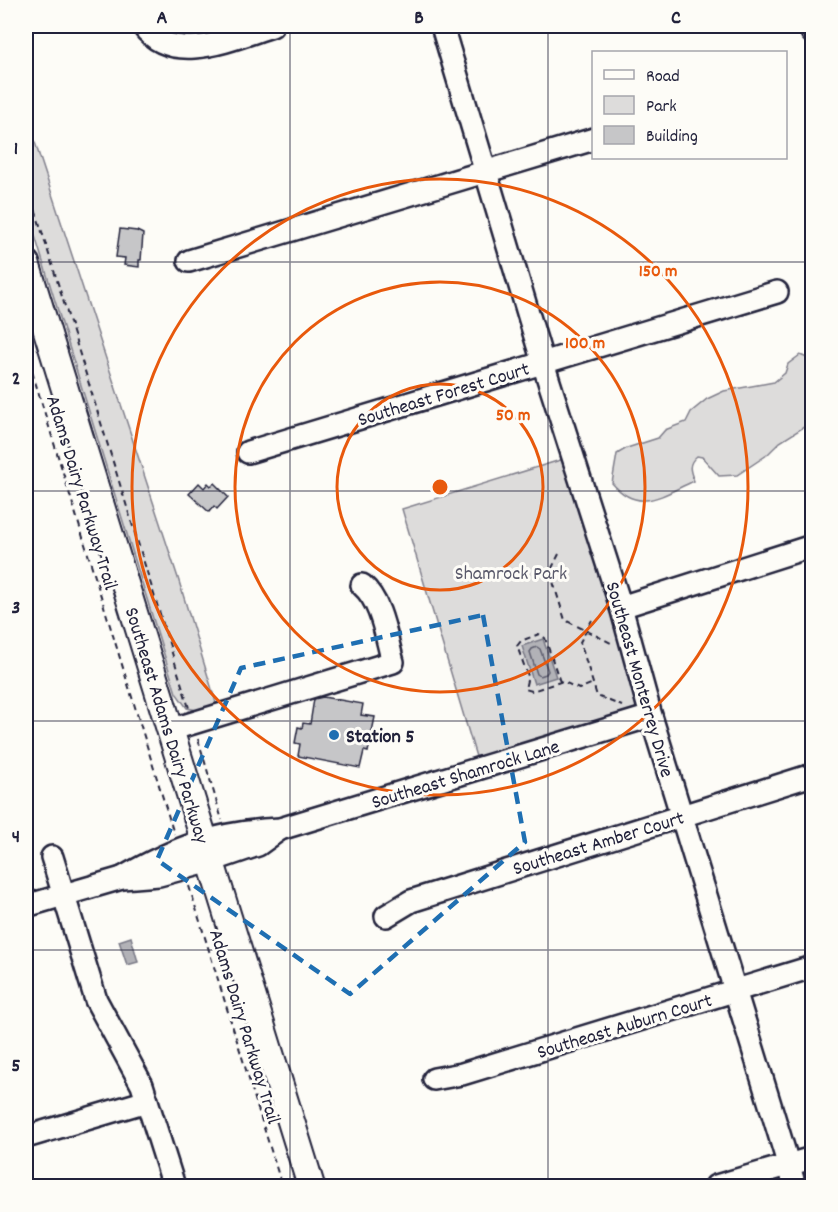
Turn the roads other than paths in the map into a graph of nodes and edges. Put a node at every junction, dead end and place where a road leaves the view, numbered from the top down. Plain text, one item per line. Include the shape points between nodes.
1 (272, 26) edge
2 (442, 26) edge
3 (810, 26) edge
4 (813, 32) edge
5 (149, 39) edge
6 (592, 140) edge
7 (485, 172) junction
8 (189, 261) dead end
9 (26, 263) edge
10 (777, 292) dead end
11 (543, 363) junction
12 (248, 452) dead end
13 (813, 546) edge
14 (362, 585) dead end
15 (621, 608) junction
16 (651, 716) junction
17 (182, 727) junction
18 (813, 775) edge
19 (682, 816) junction
20 (213, 842) junction
21 (52, 857) dead end
22 (63, 894) junction
23 (26, 906) edge
24 (386, 916) dead end
25 (813, 967) edge
26 (735, 991) junction
27 (434, 1079) dead end
28 (147, 1101) junction
29 (26, 1137) edge
30 (813, 1158) edge
31 (788, 1165) junction
32 (174, 1186) edge
33 (311, 1186) edge
34 (716, 1186) edge
35 (795, 1186) edge

1 - 5 street via 205,46 164,44
2 - 7 street, Southeast Monterrey Drive
3 - 4 street
6 - 7 street
7 - 8 street
7 - 11 street, Southeast Monterrey Drive
9 - 17 main road, Southeast Adams Dairy Parkway
10 - 11 street, Southeast Forest Court
11 - 12 street, Southeast Forest Court
11 - 15 street, Southeast Monterrey Drive
13 - 15 street
14 - 17 street via 380,614 393,662
15 - 16 street, Southeast Monterrey Drive
16 - 19 street, Southeast Monterrey Drive
16 - 20 street, Southeast Shamrock Lane via 280,829 258,845
17 - 20 main road, Southeast Adams Dairy Parkway
18 - 19 street, Southeast Amber Court
19 - 24 street, Southeast Amber Court via 411,901
19 - 26 street, Southeast Monterrey Drive
20 - 22 street, Southeast Shamrock Lane via 159,875 122,878
20 - 33 main road, Southeast Adams Dairy Parkway
21 - 22 street
22 - 23 street, Southeast Shamrock Lane
22 - 28 street via 96,1000
25 - 26 street, Southeast Auburn Court
26 - 27 street, Southeast Auburn Court via 462,1074
26 - 31 street, Southeast Monterrey Drive
28 - 29 street
28 - 32 street
30 - 31 street
31 - 34 street
31 - 35 street, Southeast Monterrey Drive

